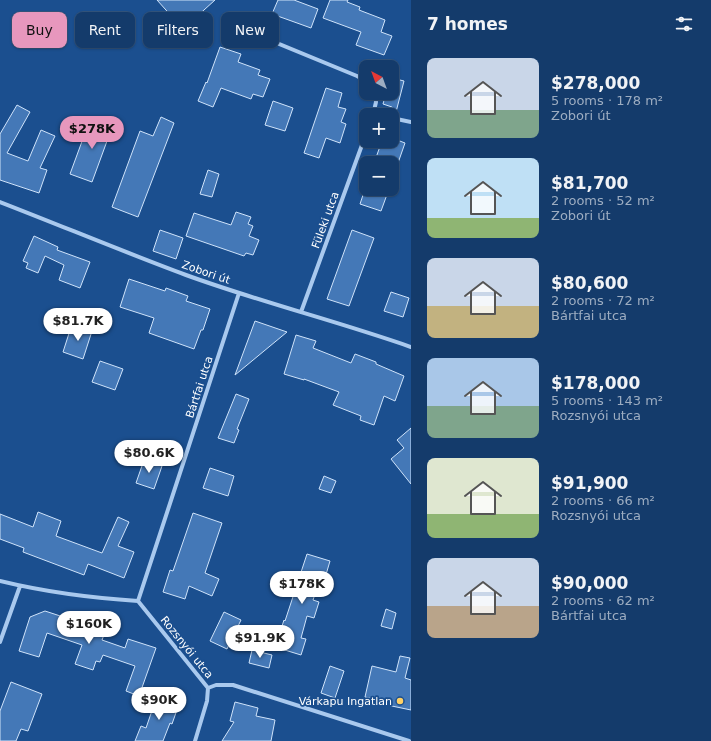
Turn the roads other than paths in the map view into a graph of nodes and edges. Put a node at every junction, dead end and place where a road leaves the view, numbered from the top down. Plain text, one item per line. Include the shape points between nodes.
1 (279, 44) edge
2 (359, 77) edge
3 (399, 119) edge
4 (411, 122) edge
5 (361, 148) edge
6 (0, 202) edge
7 (239, 293) junction
8 (301, 312) junction
9 (411, 347) edge
10 (0, 581) edge
11 (20, 586) junction
12 (138, 601) junction
13 (0, 642) edge
14 (208, 688) junction
15 (195, 741) edge
16 (409, 741) edge

1 - 2 street
3 - 4 street
5 - 8 street, Füleki utca
6 - 7 street, Zobori út via 186,275
7 - 8 street, Zobori út
7 - 12 street, Bártfai utca
8 - 9 street, Zobori út
10 - 11 street
11 - 12 street via 89,598
11 - 13 street
12 - 14 street, Rozsnyói utca
14 - 15 street via 207,701
14 - 16 street, Rozsnyói utca via 216,685 233,686

